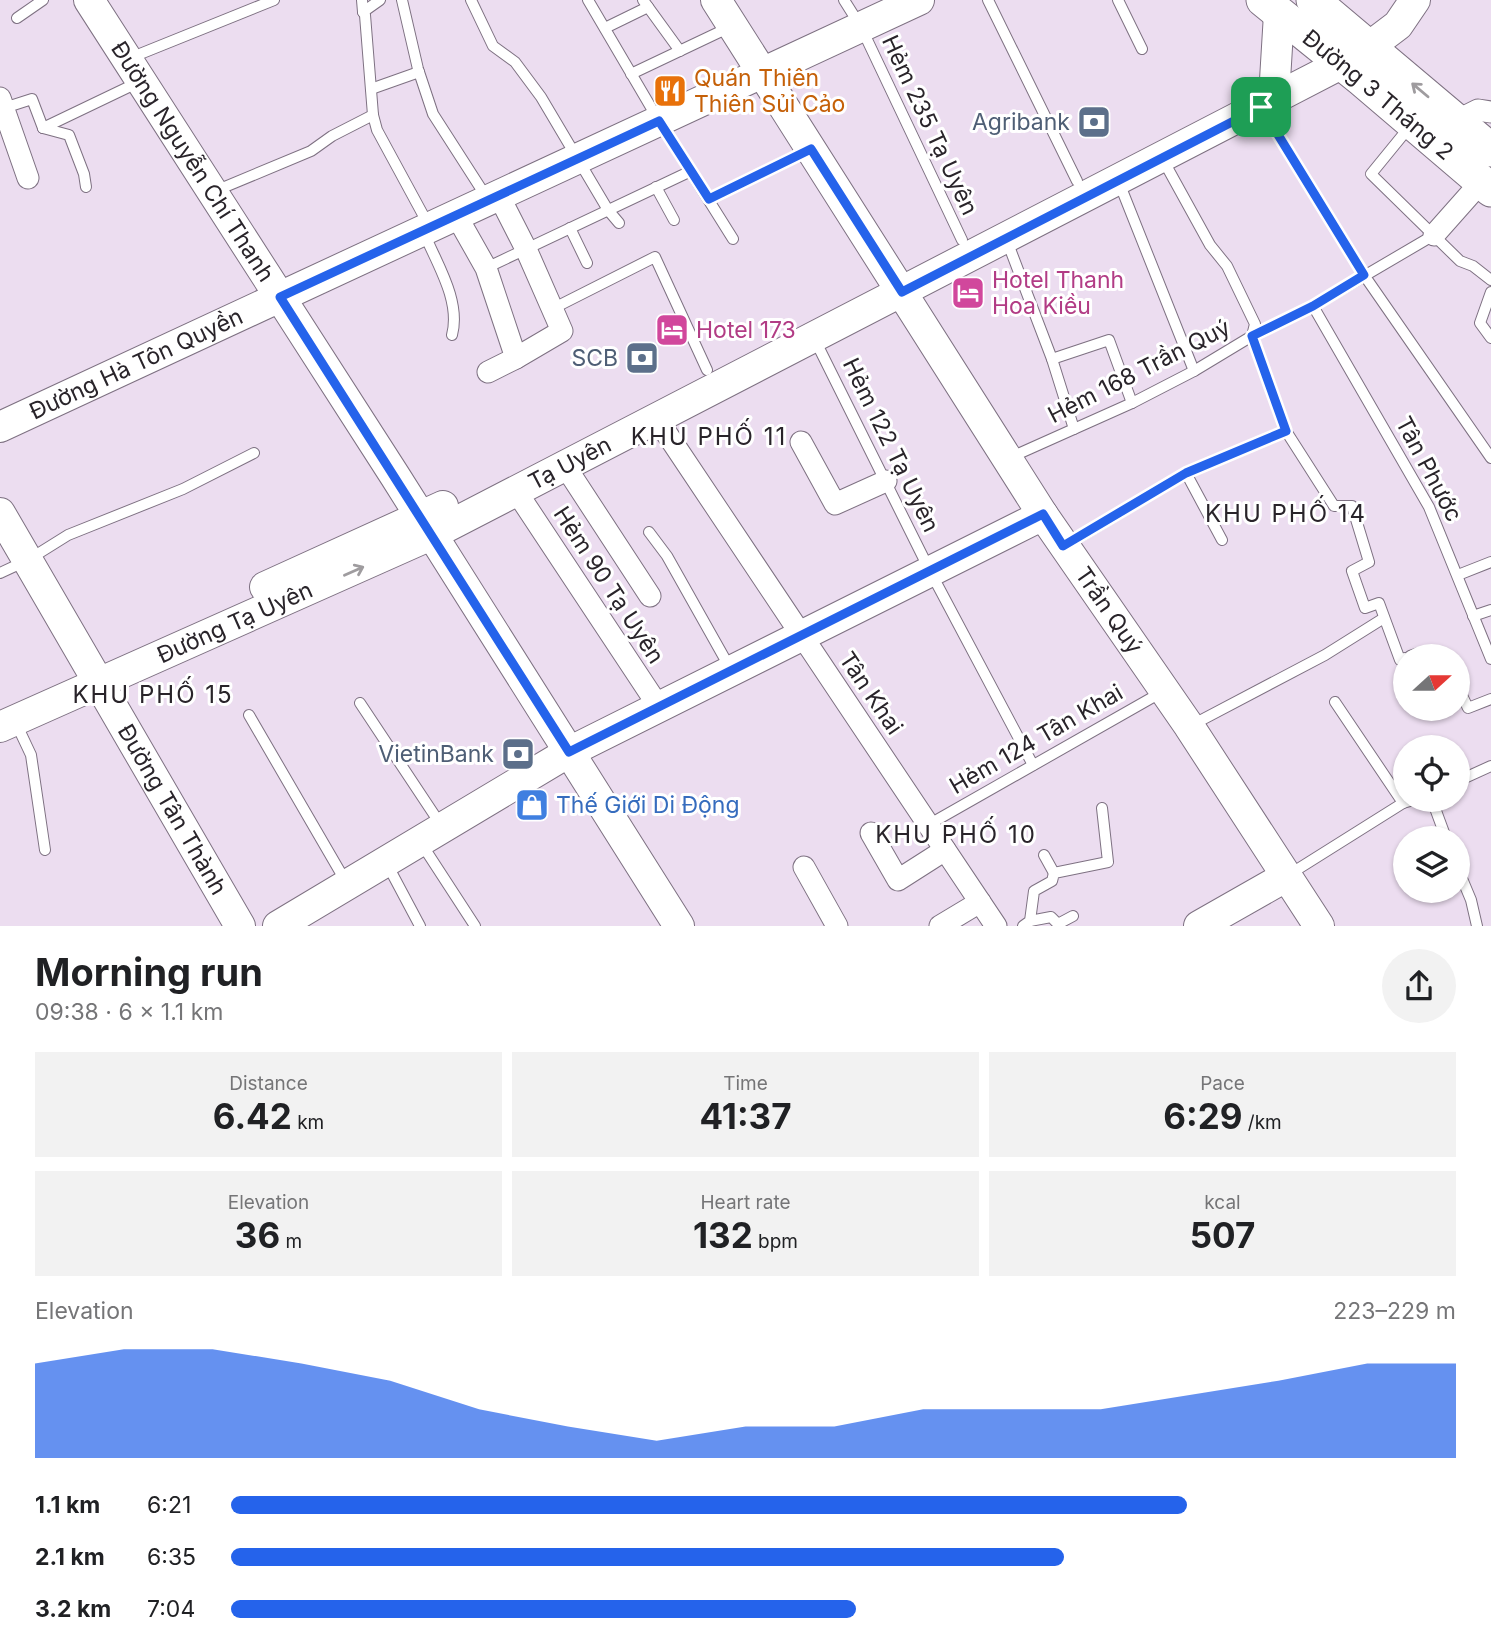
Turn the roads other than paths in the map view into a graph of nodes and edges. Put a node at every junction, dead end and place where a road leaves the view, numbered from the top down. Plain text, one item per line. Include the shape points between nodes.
1 (43, 0) edge
2 (89, 0) edge
3 (274, 0) edge
4 (380, 0) edge
5 (402, 0) edge
6 (471, 0) edge
7 (588, 0) edge
8 (716, 0) edge
9 (844, 0) edge
10 (919, 0) edge
11 (988, 0) edge
12 (1118, 0) edge
13 (1313, 0) edge
14 (1397, 0) edge
15 (1415, 0) edge
16 (645, 3) edge
17 (362, 6) edge
18 (1271, 7) edge
19 (17, 18) dead end
20 (732, 26) junction
21 (861, 27) junction
22 (605, 28) junction
23 (1142, 49) dead end
24 (680, 51) junction
25 (1339, 52) junction
26 (134, 70) junction
27 (419, 72) junction
28 (762, 73) junction
29 (631, 74) junction
30 (1275, 79) junction
31 (371, 89) junction
32 (1, 105) edge
33 (1261, 107) junction
34 (1491, 112) edge
35 (373, 115) junction
36 (659, 121) junction
37 (1456, 121) junction
38 (1412, 123) junction
39 (44, 128) junction
40 (811, 149) junction
41 (1491, 150) edge
42 (1162, 158) junction
43 (577, 159) junction
44 (691, 171) junction
45 (28, 178) dead end
46 (1118, 180) junction
47 (1077, 181) junction
48 (1486, 186) edge
49 (86, 187) dead end
50 (656, 187) junction
51 (213, 192) junction
52 (494, 198) junction
53 (709, 199) junction
54 (608, 210) junction
55 (674, 220) dead end
56 (619, 223) dead end
57 (436, 225) junction
58 (570, 228) junction
59 (1434, 235) junction
60 (1006, 238) junction
61 (733, 239) dead end
62 (962, 240) junction
63 (526, 249) junction
64 (587, 263) dead end
65 (486, 268) junction
66 (1364, 275) junction
67 (1491, 279) edge
68 (897, 284) junction
69 (1491, 292) edge
70 (280, 297) junction
71 (1313, 306) junction
72 (552, 309) junction
73 (452, 335) dead end
74 (1252, 336) junction
75 (814, 338) junction
76 (1491, 338) edge
77 (516, 358) junction
78 (1052, 359) junction
79 (707, 370) junction
80 (1194, 371) junction
81 (488, 372) dead end
82 (1132, 403) junction
83 (651, 411) junction
84 (0, 427) edge
85 (1074, 429) junction
86 (1286, 431) junction
87 (801, 442) dead end
88 (254, 453) dead end
89 (1491, 458) edge
90 (1007, 459) junction
91 (565, 466) junction
92 (1186, 473) junction
93 (886, 481) junction
94 (516, 491) junction
95 (0, 513) edge
96 (1043, 514) junction
97 (426, 526) junction
98 (649, 532) dead end
99 (1222, 540) dead end
100 (1063, 546) junction
101 (27, 560) junction
102 (1491, 562) edge
103 (930, 571) junction
104 (0, 573) edge
105 (1458, 575) junction
106 (650, 596) dead end
107 (1491, 610) edge
108 (1472, 616) junction
109 (1384, 618) junction
110 (802, 635) junction
111 (1394, 644) edge
112 (1491, 659) edge
113 (731, 671) junction
114 (94, 675) junction
115 (1165, 690) junction
116 (1491, 699) edge
117 (1335, 702) dead end
118 (359, 704) dead end
119 (659, 707) junction
120 (1470, 707) edge
121 (249, 715) dead end
122 (5, 718) edge
123 (1189, 726) junction
124 (569, 752) junction
125 (1033, 765) junction
126 (1491, 766) edge
127 (1470, 776) edge
128 (1393, 781) edge
129 (1102, 808) dead end
130 (1393, 810) edge
131 (928, 825) junction
132 (871, 832) dead end
133 (431, 834) junction
134 (45, 850) dead end
135 (945, 850) junction
136 (1044, 855) dead end
137 (386, 862) junction
138 (804, 867) dead end
139 (1054, 873) junction
140 (1287, 876) junction
141 (347, 884) junction
142 (1470, 898) edge
143 (980, 902) junction
144 (1073, 916) dead end
145 (1027, 923) edge
146 (240, 926) edge
147 (278, 926) edge
148 (419, 926) edge
149 (475, 926) edge
150 (680, 926) edge
151 (836, 926) edge
152 (940, 926) edge
153 (996, 926) edge
154 (1199, 926) edge
155 (1319, 926) edge
156 (1477, 926) edge

1 - 19 lane
2 - 26 main road, Đường Nguyễn Chí Thanh
3 - 26 lane
4 - 17 lane
5 - 27 lane
6 - 43 lane via 493,46 515,62
7 - 22 lane
8 - 20 main road, Trần Quý
9 - 21 lane, Hẻm 235 Tạ Uyên
10 - 21 main road, Đường Hà Tôn Quyền
11 - 47 lane
12 - 23 lane
13 - 25 main road, Đường 3 Tháng 2
14 - 25 main road
15 - 25 main road via 1398,24
16 - 22 lane
16 - 24 lane
17 - 31 lane
18 - 25 main road, Đường 3 Tháng 2
18 - 30 main road
20 - 24 lane
20 - 28 main road, Trần Quý
21 - 28 main road, Đường Hà Tôn Quyền
21 - 62 lane, Hẻm 235 Tạ Uyên
22 - 29 lane
24 - 29 lane
25 - 30 main road, Tạ Uyên
25 - 33 main road, Tạ Uyên
37 -> 25 main road, Đường 3 Tháng 2
25 - 38 main road, Đường 3 Tháng 2
26 - 39 lane
26 - 51 main road, Đường Nguyễn Chí Thanh
27 - 31 lane
27 - 52 lane via 433,114
28 - 36 main road, Đường Hà Tôn Quyền
28 - 40 main road, Trần Quý
29 - 36 lane
30 - 47 main road, Tạ Uyên
31 - 35 lane
32 - 39 lane via 33,99
32 - 45 street
33 - 42 main road, Tạ Uyên
33 - 66 lane
34 - 37 street via 1478,110
35 - 51 lane via 311,151
35 - 57 lane via 377,130
36 - 43 main road, Đường Hà Tôn Quyền
36 - 44 lane
37 - 41 main road, Đường 3 Tháng 2
38 - 48 main road, Đường 3 Tháng 2
38 - 59 lane via 1371,174
39 - 49 lane via 69,135
40 - 53 lane
40 - 68 main road, Trần Quý
42 - 46 main road, Tạ Uyên
42 - 74 lane via 1210,245 1227,266 1255,324
43 - 52 main road, Đường Hà Tôn Quyền
43 - 54 lane
44 - 50 lane
44 - 53 lane
46 - 60 main road, Tạ Uyên
46 - 80 lane
47 - 62 main road, Tạ Uyên
48 - 59 street
50 - 54 lane
50 - 55 lane
51 - 70 main road, Đường Nguyễn Chí Thanh
52 - 57 main road, Đường Hà Tôn Quyền
52 - 63 street
53 - 61 lane
54 - 56 lane
54 - 58 lane
57 - 65 street
57 - 70 main road, Đường Hà Tôn Quyền
57 - 73 lane via 453,302
58 - 63 lane
58 - 64 lane
59 - 66 lane, Hẻm 168 Trần Quý
59 - 67 lane via 1460,261
60 - 68 main road, Tạ Uyên
60 - 78 lane
62 - 68 main road, Tạ Uyên
63 - 65 lane
63 - 72 street
65 - 77 street
66 - 71 lane, Hẻm 168 Trần Quý
66 - 89 lane
68 - 75 main road, Tạ Uyên
68 - 79 main road, Tạ Uyên
68 - 90 main road, Trần Quý
69 - 76 lane via 1480,323
70 - 84 main road, Đường Hà Tôn Quyền
70 - 97 main road, Đường Nguyễn Chí Thanh
71 - 74 lane, Hẻm 168 Trần Quý
71 - 105 lane, Tân Phước via 1429,507
72 - 77 street via 562,331
72 - 79 lane via 655,257
74 - 80 lane, Hẻm 168 Trần Quý
74 - 86 lane
75 - 83 main road, Tạ Uyên
75 - 93 lane, Hẻm 122 Tạ Uyên
77 - 81 street
78 - 82 lane via 1109,340
78 - 85 lane
79 - 83 main road, Tạ Uyên
80 - 82 lane, Hẻm 168 Trần Quý
82 - 85 lane, Hẻm 168 Trần Quý
83 - 91 main road, Tạ Uyên
83 - 97 main road, Tạ Uyên
83 - 110 street, Tân Khai
85 - 90 lane, Hẻm 168 Trần Quý
86 - 92 lane
86 - 109 lane via 1334,506 1352,506 1369,562 1352,571 1365,608 1379,603
87 - 93 street via 835,504
88 - 101 lane via 183,489 68,535
90 - 96 main road, Trần Quý
91 - 94 main road, Tạ Uyên
91 - 106 street
92 - 99 lane
92 - 100 lane
93 - 103 lane, Hẻm 122 Tạ Uyên
94 - 97 main road, Tạ Uyên
94 - 119 street, Hẻm 90 Tạ Uyên
95 - 101 main road, Đường Tân Thành
96 - 100 main road, Trần Quý
96 - 103 main road
97 - 114 main road, Đường Tạ Uyên
97 - 124 main road, Đường Nguyễn Chí Thanh
98 - 113 lane
100 - 115 main road, Trần Quý
101 - 104 lane
101 - 114 main road, Đường Tân Thành
102 - 105 lane
103 - 110 main road
103 - 125 lane, Hẻm 122 Tạ Uyên
105 - 108 lane, Tân Phước
107 - 108 lane
108 - 112 lane, Tân Phước
109 - 111 lane
109 - 123 lane via 1325,655
110 - 113 main road
110 - 131 street, Tân Khai
113 - 119 main road
114 - 122 main road, Đường Tạ Uyên
114 - 146 main road, Đường Tân Thành
115 - 123 main road, Trần Quý
115 - 125 lane, Hẻm 124 Tân Khai
116 - 120 lane
117 - 128 lane
118 - 133 lane
119 - 124 main road
121 - 141 lane
122 - 134 lane via 31,755
123 - 140 main road, Trần Quý
124 - 133 main road
124 - 150 main road, Đường Nguyễn Chí Thanh
125 - 131 lane, Hẻm 124 Tân Khai
126 - 127 lane
129 - 139 lane via 1108,862
130 - 140 lane
131 - 135 street, Tân Khai
132 - 135 street via 898,880
133 - 137 main road
133 - 149 lane
135 - 143 street, Tân Khai
136 - 139 lane
137 - 141 main road
137 - 148 lane
138 - 151 street
139 - 145 lane via 1052,881 1034,891
140 - 154 main road
140 - 155 main road, Trần Quý
141 - 147 main road
142 - 156 lane
143 - 152 street
143 - 153 street, Tân Khai
144 - 145 lane via 1058,924 1051,917

